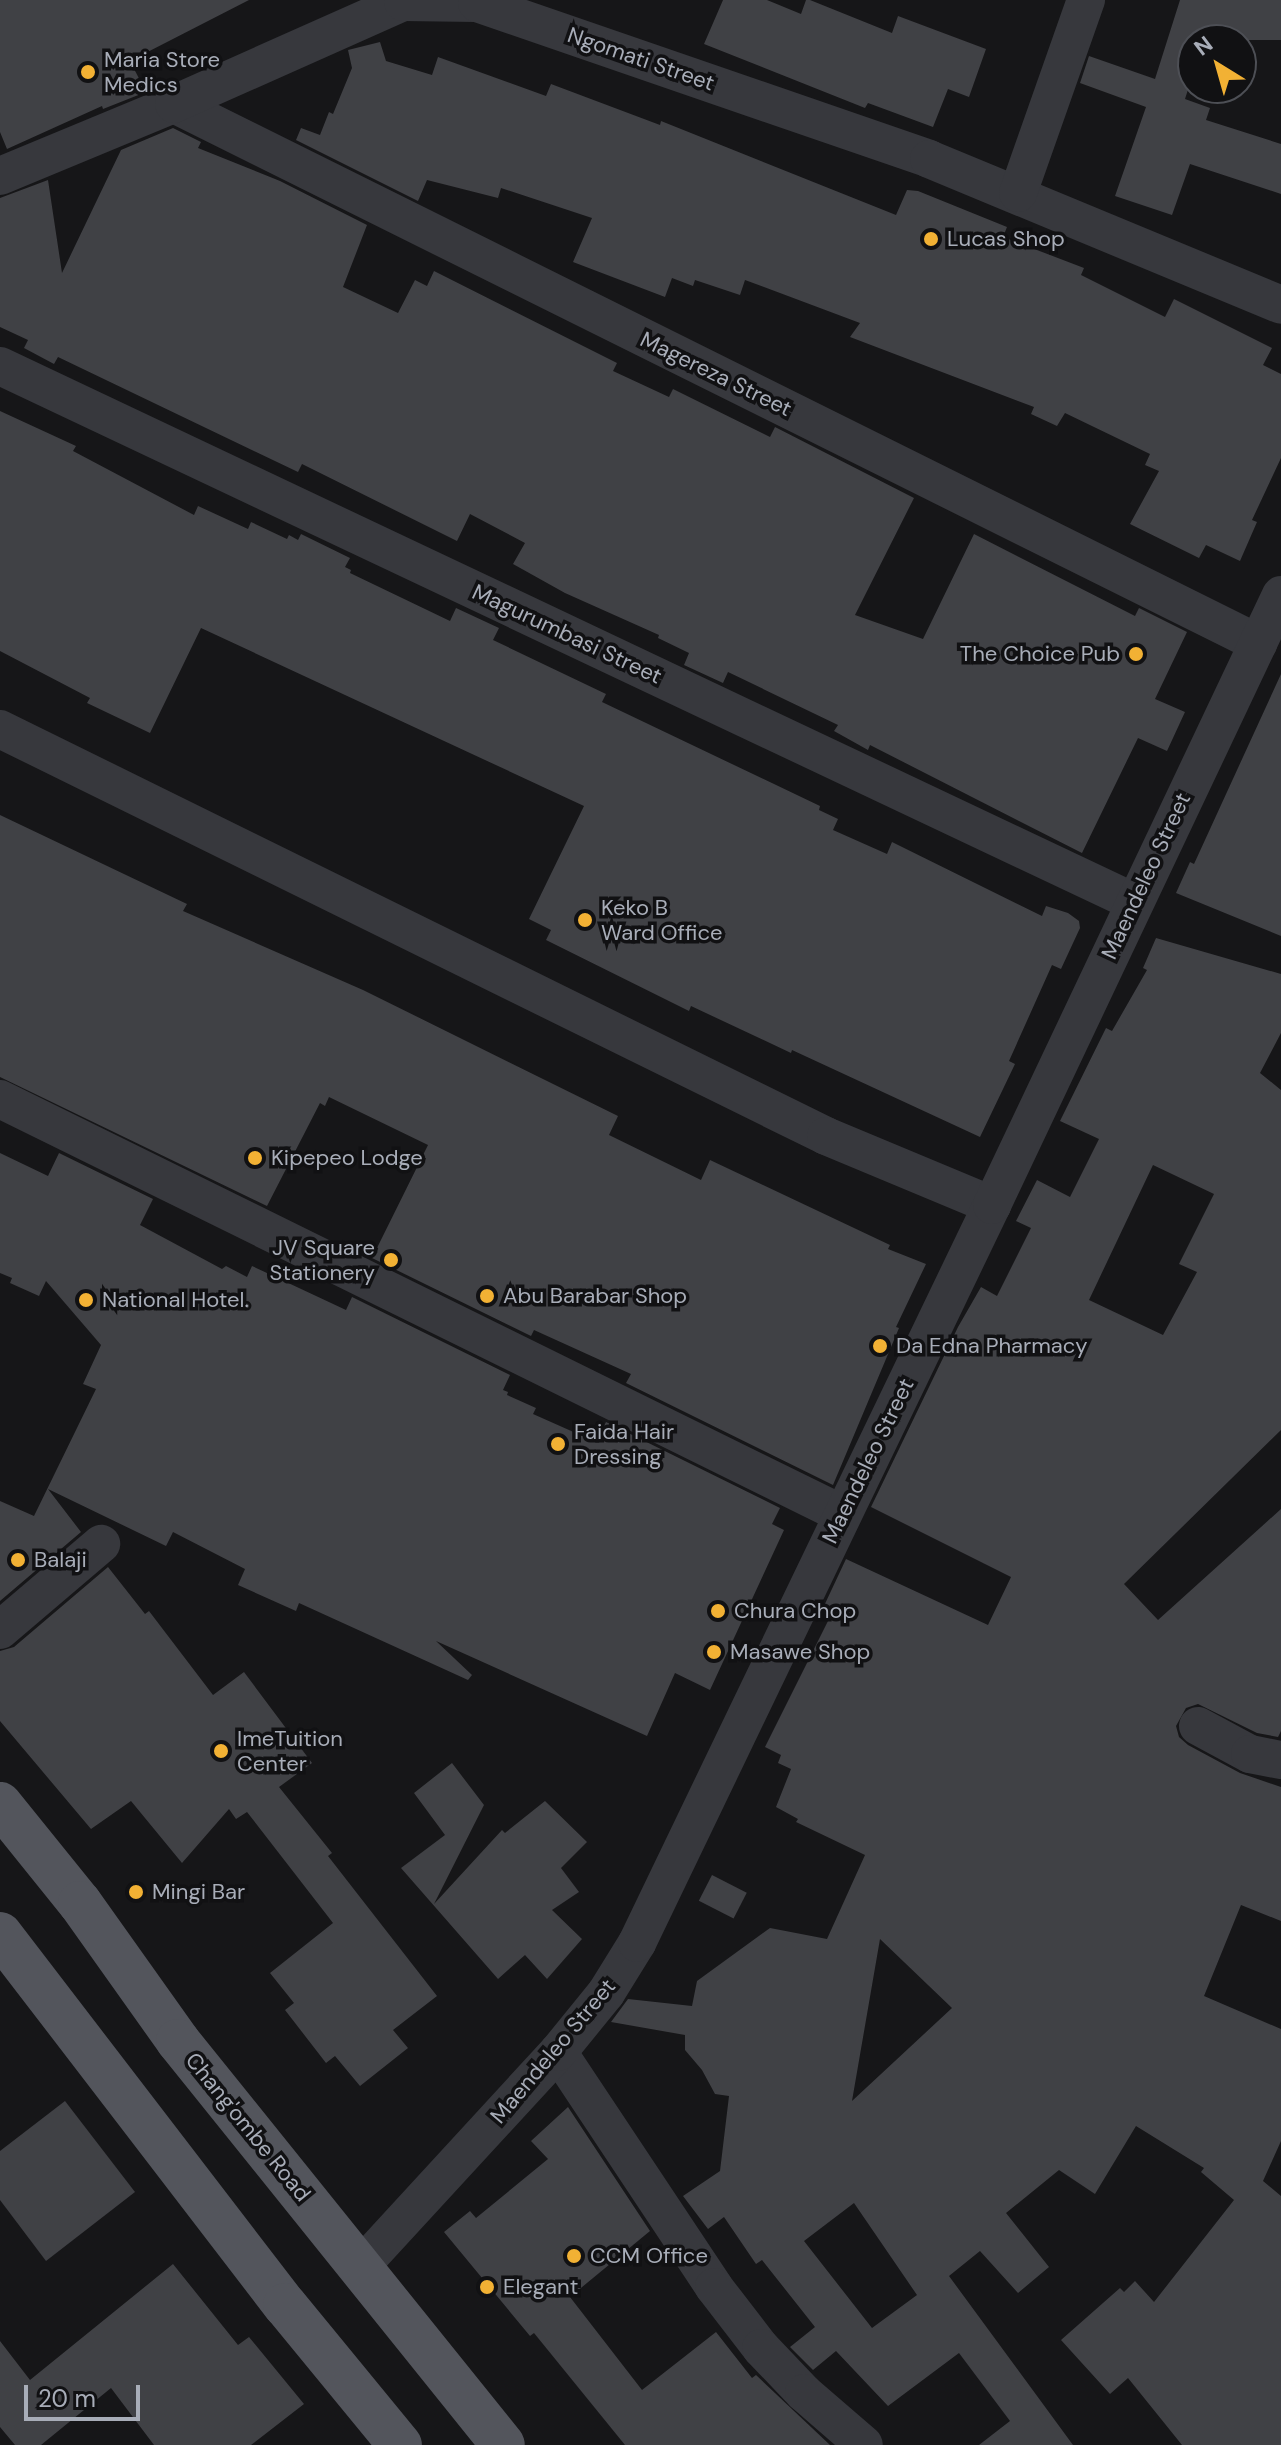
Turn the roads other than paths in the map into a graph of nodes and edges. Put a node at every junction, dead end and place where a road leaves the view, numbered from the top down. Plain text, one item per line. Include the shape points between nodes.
1 (1086, 0) edge
2 (174, 104) junction
3 (0, 176) edge
4 (1018, 193) junction
5 (1281, 305) edge
6 (0, 366) edge
7 (1281, 595) edge
8 (1258, 643) junction
9 (0, 729) edge
10 (1134, 902) junction
11 (0, 1099) edge
12 (992, 1205) junction
13 (842, 1514) junction
14 (101, 1544) dead end
15 (0, 1630) edge
16 (1198, 1726) dead end
17 (1281, 1760) edge
18 (0, 1804) edge
19 (0, 1934) edge
20 (558, 2052) junction
21 (361, 2266) junction
22 (400, 2445) edge
23 (503, 2445) edge
24 (864, 2445) edge

1 - 4 street
2 - 3 street, Ngomati Street
2 - 4 street, Ngomati Street via 403,2 477,3
2 - 8 street, Magereza Street
4 - 5 street, Ngomati Street
6 - 10 street, Magurumbasi Street
7 - 8 street, Maendeleo Street
8 - 10 street, Maendeleo Street
9 - 12 street via 826,1136
10 - 12 street, Maendeleo Street
11 - 13 street
12 - 13 street, Maendeleo Street
13 - 20 street, Maendeleo Street via 637,1943 606,1993
14 - 15 street
16 - 17 street via 1250,1754
18 - 21 main road, Chang'ombe Road via 80,1903 178,2041
19 - 22 main road via 275,2292
20 - 21 street, Maendeleo Street
20 - 24 street via 742,2324 804,2393
21 - 23 main road, Chang'ombe Road

